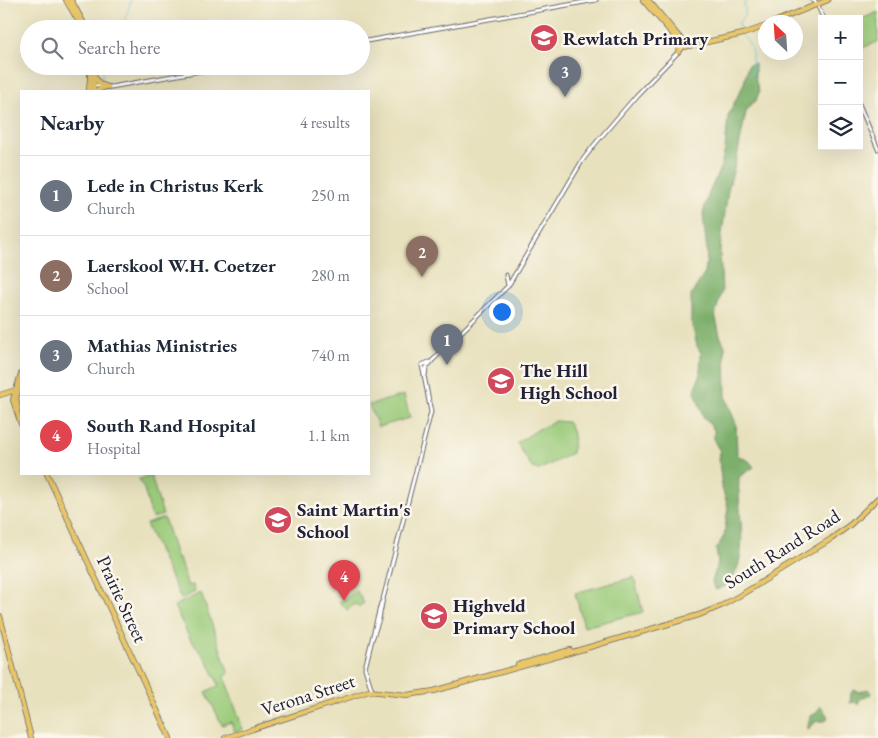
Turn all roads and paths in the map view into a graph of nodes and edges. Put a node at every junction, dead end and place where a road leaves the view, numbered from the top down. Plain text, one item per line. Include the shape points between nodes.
1 (66, 0) edge
2 (71, 0) edge
3 (596, 0) edge
4 (643, 0) edge
5 (648, 0) edge
6 (822, 0) edge
7 (828, 0) edge
8 (815, 2) edge
9 (788, 15) edge
10 (822, 15) edge
11 (77, 20) edge
12 (81, 20) edge
13 (758, 27) edge
14 (370, 40) edge
15 (679, 42) junction
16 (685, 46) junction
17 (678, 52) junction
18 (91, 75) edge
19 (95, 75) joint
20 (176, 75) edge
21 (92, 85) junction
22 (107, 87) junction
23 (90, 90) edge
24 (94, 90) edge
25 (97, 90) edge
26 (859, 105) edge
27 (878, 149) edge
28 (516, 271) junction
29 (508, 286) junction
30 (432, 361) junction
31 (425, 376) junction
32 (20, 378) edge
33 (20, 385) edge
34 (17, 391) junction
35 (2, 396) edge
36 (13, 405) junction
37 (20, 414) edge
38 (20, 422) edge
39 (46, 475) edge
40 (878, 498) edge
41 (380, 610) junction
42 (374, 612) dead end
43 (0, 616) edge
44 (377, 628) junction
45 (382, 628) dead end
46 (373, 637) junction
47 (372, 691) junction
48 (32, 738) edge
49 (169, 738) edge
50 (225, 738) edge

1 - 11 main road
2 - 12 main road
3 - 14 street
4 - 15 main road
5 - 16 main road
6 - 8 main road
7 - 8 main road
8 - 9 main road
8 - 10 street
13 - 16 main road
15 - 16 main road
15 - 17 main road
16 - 17 street
17 - 28 street via 588,153
18 - 21 main road
19 - 21 main road
19 - 22 main road via 100,84
20 - 22 street
21 - 22 street
21 - 23 main road
21 - 24 main road
22 - 25 main road
26 - 27 street
28 - 29 street
28 - 29 street via 508,274
29 - 30 street
30 - 31 street
30 - 31 street via 422,365
31 - 41 street via 431,412
32 - 34 main road
33 - 34 main road
34 - 35 main road
34 - 36 main road
34 - 37 main road via 16,404
35 - 36 main road
36 - 38 main road
39 - 49 main road, Prairie Street
40 - 47 main road, South Rand Road via 846,528 724,604 634,634 440,690 418,694
41 - 42 street
41 - 44 street
41 - 46 street
43 - 48 main road
44 - 45 street
44 - 46 street
46 - 47 street via 365,668
47 - 50 main road, Verona Street

